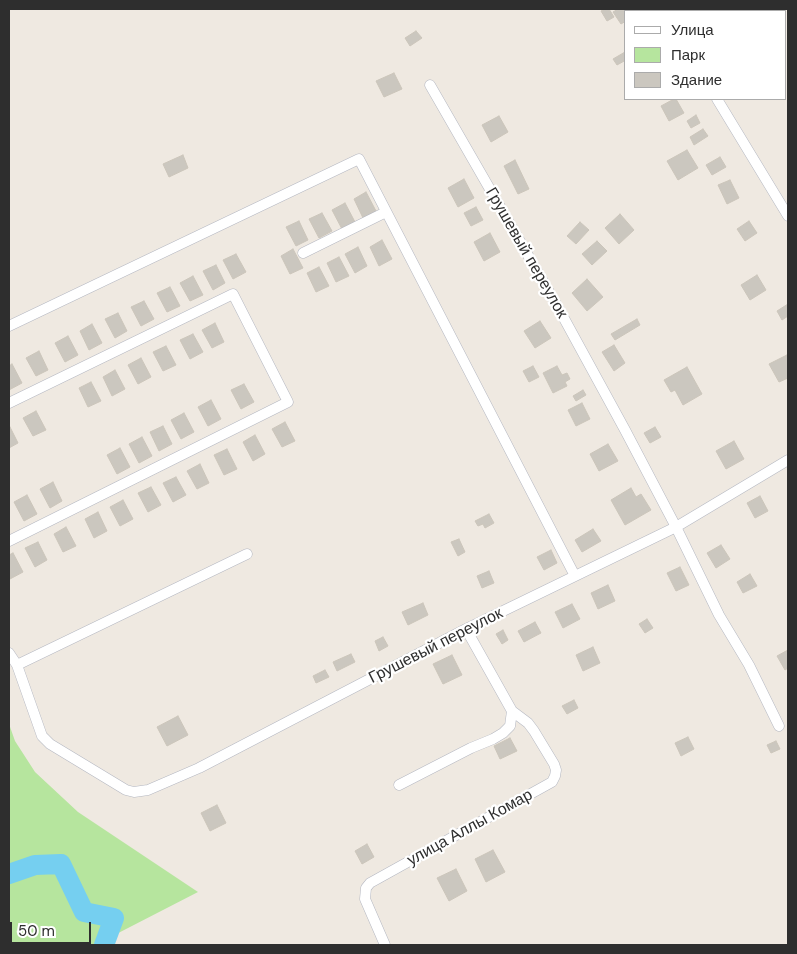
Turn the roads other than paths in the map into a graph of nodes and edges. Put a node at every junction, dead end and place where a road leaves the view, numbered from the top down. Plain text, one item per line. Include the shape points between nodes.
1 (430, 85) dead end
2 (717, 100) edge
3 (386, 212) junction
4 (788, 216) edge
5 (303, 253) dead end
6 (9, 326) edge
7 (9, 403) edge
8 (788, 460) edge
9 (676, 527) junction
10 (9, 541) edge
11 (247, 554) dead end
12 (575, 576) junction
13 (466, 629) junction
14 (9, 653) edge
15 (17, 665) junction
16 (512, 711) junction
17 (779, 726) dead end
18 (399, 785) dead end
19 (384, 945) edge

1 - 9 street, Грушевый переулок via 564,320
2 - 4 street
3 - 5 street
3 - 6 street via 359,159
3 - 12 street
7 - 10 street via 234,294 288,402
8 - 9 street, Грушевый переулок
9 - 12 street, Грушевый переулок
9 - 17 street, Грушевый переулок
11 - 15 street
12 - 13 street, Грушевый переулок
13 - 15 street, Грушевый переулок via 199,768 148,790 134,792 50,744 42,736
13 - 16 street
14 - 15 street, Грушевый переулок
16 - 18 street via 510,726 503,733
16 - 19 street, улица Аллы Комар via 528,723 554,764 556,770 552,782 370,883 364,899

